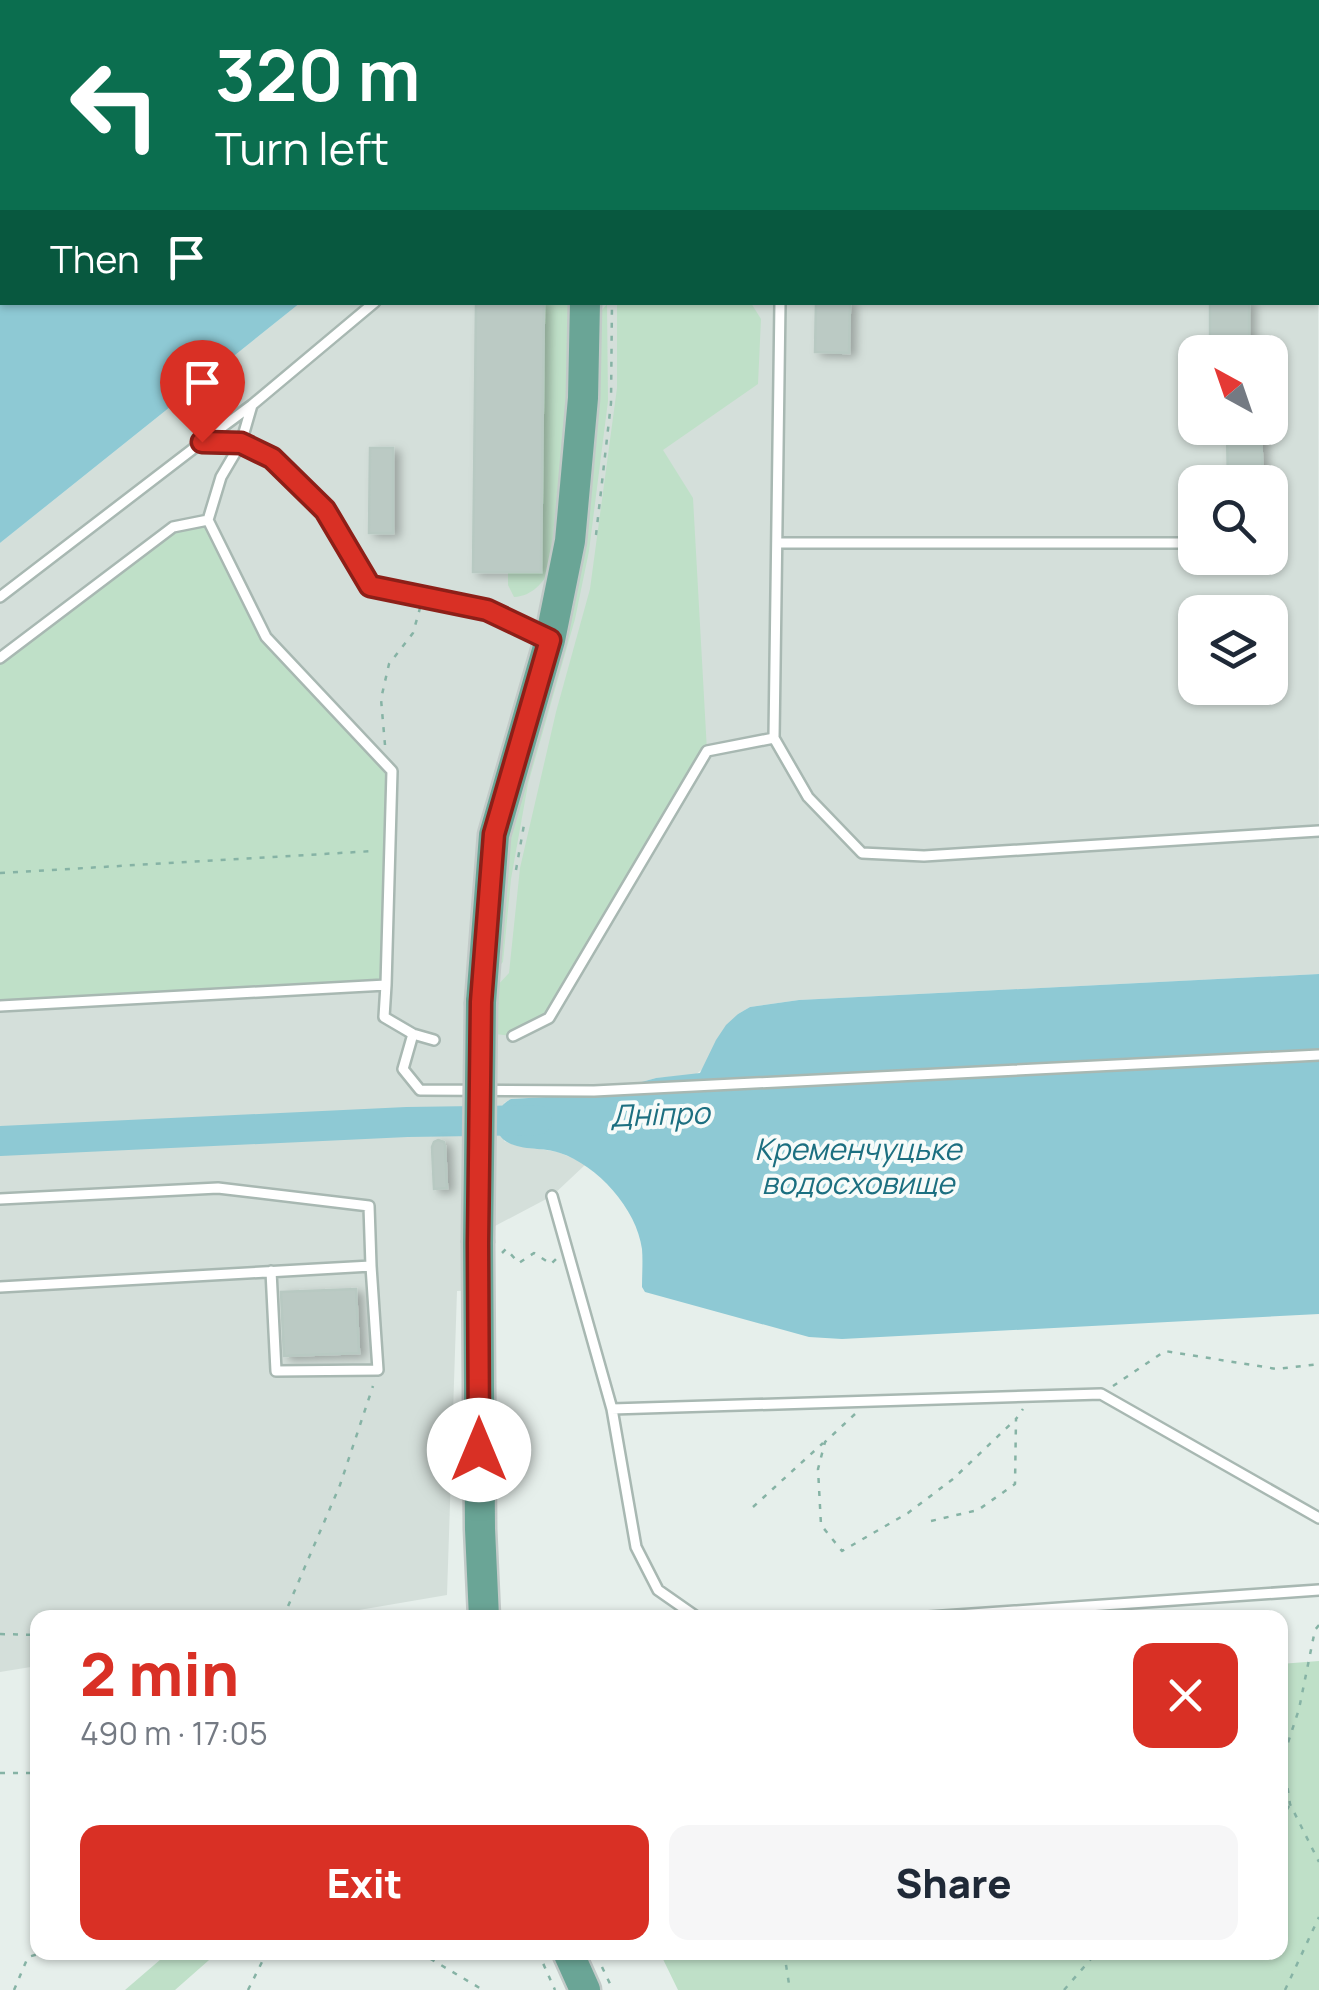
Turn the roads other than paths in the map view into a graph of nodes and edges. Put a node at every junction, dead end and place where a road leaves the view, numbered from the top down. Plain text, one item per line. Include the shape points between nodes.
1 (372, 305) edge
2 (584, 305) edge
3 (780, 305) edge
4 (252, 405) junction
5 (202, 442) junction
6 (241, 443) junction
7 (208, 520) junction
8 (1178, 542) edge
9 (777, 543) junction
10 (0, 597) edge
11 (550, 640) junction
12 (0, 658) edge
13 (774, 738) junction
14 (1319, 831) edge
15 (386, 985) junction
16 (0, 1006) edge
17 (413, 1034) junction
18 (514, 1036) dead end
19 (434, 1040) dead end
20 (1319, 1055) edge
21 (552, 1196) dead end
22 (0, 1199) edge
23 (372, 1266) junction
24 (271, 1272) junction
25 (0, 1288) edge
26 (612, 1409) junction
27 (1319, 1518) edge
28 (1319, 1590) edge
29 (484, 1610) edge
30 (687, 1610) edge
31 (1030, 1610) edge

1 - 4 lane
2 - 11 main road via 570,541
3 - 9 lane
4 - 5 lane
4 - 6 lane
5 - 6 lane
5 - 10 lane
6 - 7 lane
6 - 11 lane via 272,458 325,510 370,586 487,610
7 - 12 lane via 173,527
7 - 15 lane via 266,637 392,771
8 - 9 lane
9 - 13 lane
11 - 29 main road, bridge via 494,834 481,1002 488,1250
13 - 14 lane via 808,796 862,853 924,856
13 - 18 lane via 707,751 549,1018
15 - 16 lane
15 - 17 lane via 384,1017
17 - 19 lane
17 - 20 lane via 403,1068 420,1090 594,1092
21 - 26 lane
22 - 23 lane via 218,1188 370,1206
23 - 24 lane
23 - 24 lane via 378,1370 276,1371
24 - 25 lane
26 - 27 lane via 1101,1394
26 - 30 lane via 636,1547 658,1590
28 - 31 lane

